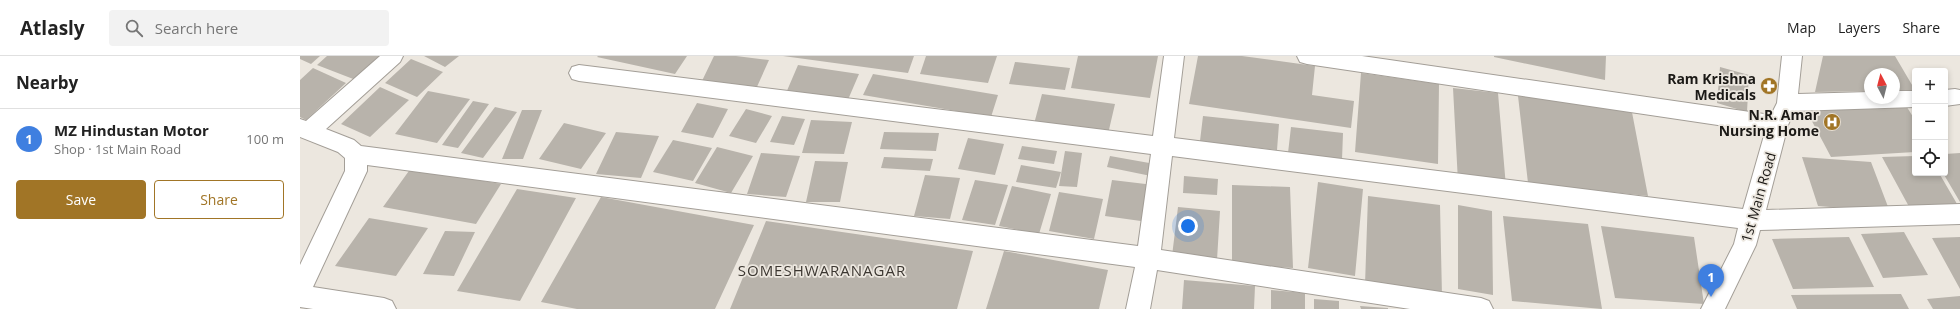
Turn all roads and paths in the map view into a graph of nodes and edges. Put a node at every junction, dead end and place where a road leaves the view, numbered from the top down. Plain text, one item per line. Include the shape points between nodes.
1 (393, 56) edge
2 (1174, 56) edge
3 (1307, 56) edge
4 (1792, 56) edge
5 (579, 73) dead end
6 (1912, 99) edge
7 (1787, 103) junction
8 (1777, 125) junction
9 (304, 130) edge
10 (1164, 144) junction
11 (356, 154) junction
12 (1960, 214) edge
13 (1753, 220) junction
14 (1148, 258) junction
15 (300, 290) edge
16 (300, 296) edge
17 (384, 309) edge
18 (1138, 309) edge
19 (1481, 309) edge
20 (1713, 309) edge

1 - 9 street
2 - 10 street
3 - 8 street
4 - 7 street, 1st Main Road
5 - 10 street
6 - 7 street
7 - 8 street, 1st Main Road
8 - 13 street, 1st Main Road
9 - 11 street via 346,146
10 - 13 street
10 - 14 street
11 - 14 street
11 - 15 street via 356,171
12 - 13 street
13 - 20 street, 1st Main Road via 1745,245
14 - 18 street
14 - 19 street
16 - 17 street

